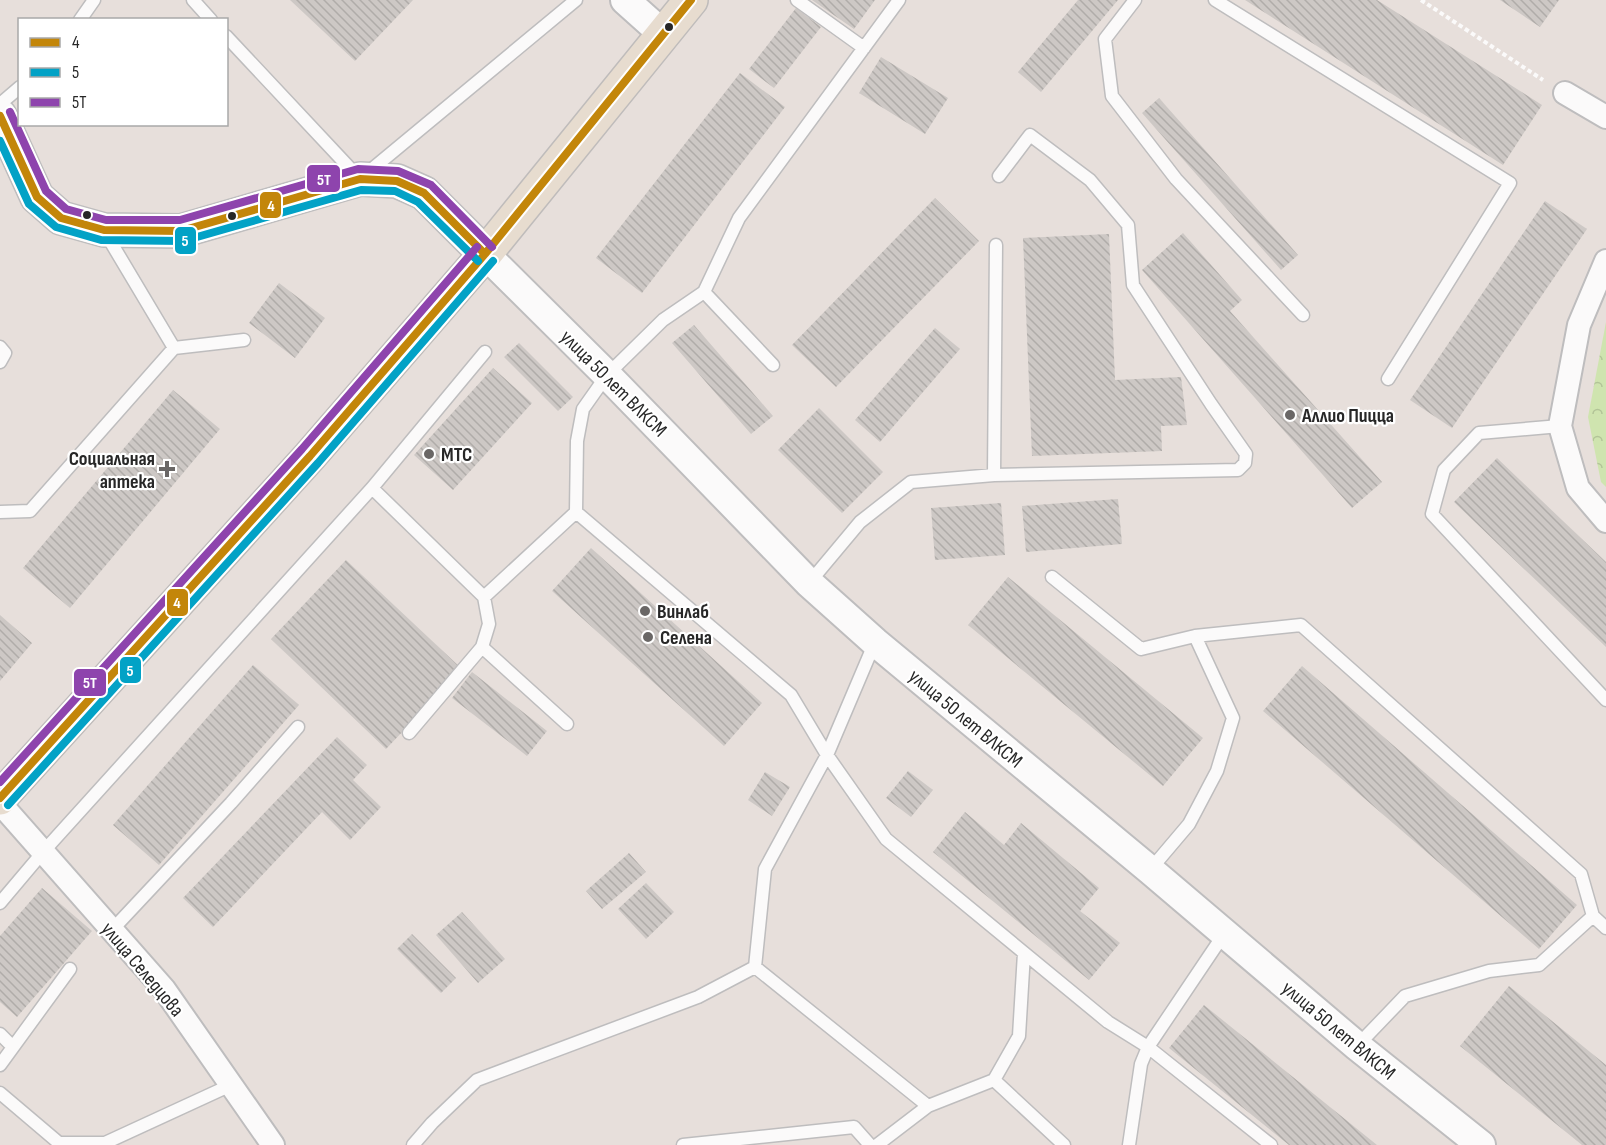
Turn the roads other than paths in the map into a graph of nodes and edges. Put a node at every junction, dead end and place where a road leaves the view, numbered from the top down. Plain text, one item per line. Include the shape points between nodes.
1 (94, 0) edge
2 (193, 0) edge
3 (576, 0) edge
4 (625, 0) edge
5 (691, 0) edge
6 (797, 0) edge
7 (899, 0) edge
8 (1135, 0) edge
9 (1215, 0) edge
10 (81, 18) edge
11 (209, 18) edge
12 (663, 34) junction
13 (228, 38) edge
14 (864, 48) junction
15 (18, 89) edge
16 (1566, 93) road end
17 (0, 104) edge
18 (0, 116) edge
19 (1606, 117) edge
20 (999, 176) dead end
21 (360, 179) junction
22 (104, 230) junction
23 (996, 245) dead end
24 (485, 254) junction
25 (1606, 261) edge
26 (704, 292) junction
27 (1304, 315) dead end
28 (243, 340) dead end
29 (0, 347) edge
30 (174, 348) junction
31 (485, 352) dead end
32 (0, 362) edge
33 (774, 365) dead end
34 (607, 375) junction
35 (1388, 379) dead end
36 (1560, 426) junction
37 (994, 475) junction
38 (372, 488) junction
39 (0, 512) edge
40 (576, 512) junction
41 (1606, 521) edge
42 (1052, 577) dead end
43 (809, 583) junction
44 (484, 597) junction
45 (1195, 636) junction
46 (875, 642) junction
47 (482, 647) junction
48 (1606, 700) edge
49 (567, 724) dead end
50 (298, 727) dead end
51 (409, 733) dead end
52 (827, 755) junction
53 (0, 798) edge
54 (0, 804) edge
55 (43, 852) junction
56 (1150, 870) junction
57 (0, 903) edge
58 (1593, 916) junction
59 (1606, 928) edge
60 (112, 930) junction
61 (1224, 934) junction
62 (1024, 953) junction
63 (754, 967) junction
64 (70, 969) dead end
65 (0, 1034) edge
66 (12, 1046) junction
67 (1357, 1046) junction
68 (1148, 1047) junction
69 (0, 1065) edge
70 (994, 1080) junction
71 (231, 1085) junction
72 (0, 1093) edge
73 (928, 1106) junction
74 (1474, 1143) edge
75 (273, 1145) edge
76 (413, 1145) edge
77 (683, 1145) edge
78 (870, 1145) edge
79 (877, 1145) edge
80 (1064, 1145) edge
81 (1129, 1145) edge
82 (1271, 1145) edge

1 - 10 lane
2 - 11 lane
3 - 21 lane
4 - 12 street
5 - 12 main road
6 - 14 lane
7 - 14 lane
8 - 27 lane via 1105,39 1112,96 1176,179
9 - 35 lane via 1510,183
12 - 24 main road
13 - 21 lane
14 - 26 lane via 740,218
15 - 17 lane
16 - 19 street
18 - 22 main road via 37,197 61,218
20 - 37 lane via 1030,135 1090,180 1128,225 1134,285 1246,454 1245,463 1238,470
21 - 22 main road via 181,231
21 - 24 main road via 397,181 424,193
22 - 30 lane
23 - 37 lane
24 - 34 street, улица 50 лет ВЛКСМ
24 - 53 main road via 310,456
25 - 36 street via 1579,325
26 - 33 lane
26 - 34 lane via 663,320
28 - 30 lane
29 - 32 lane via 5,353
30 - 39 lane via 30,511
31 - 38 lane
34 - 40 lane via 583,409 577,441
34 - 43 street, улица 50 лет ВЛКСМ
36 - 41 street via 1578,488
36 - 48 lane via 1479,433 1444,470 1432,514
37 - 43 lane via 911,482 860,522
38 - 44 lane
38 - 55 lane
40 - 44 lane
40 - 52 lane via 791,695
42 - 45 lane via 1141,650
43 - 46 street, улица 50 лет ВЛКСМ
44 - 47 lane via 489,624
45 - 56 lane via 1233,718 1217,771 1189,824
45 - 58 lane via 1301,624 1581,874
46 - 52 lane
46 - 56 street, улица 50 лет ВЛКСМ
47 - 49 lane
47 - 51 lane
50 - 60 lane
52 - 62 lane via 886,839
52 - 63 lane via 765,868
54 - 55 street, улица Селедцова
55 - 57 lane
55 - 60 street, улица Селедцова
56 - 61 street, улица 50 лет ВЛКСМ
58 - 59 lane
58 - 67 lane via 1539,965 1489,971 1405,996
60 - 71 street, улица Селедцова via 164,989
61 - 67 street, улица 50 лет ВЛКСМ
61 - 68 lane
62 - 68 lane via 1108,1022
62 - 70 lane via 1019,1036
63 - 73 lane
63 - 76 lane via 698,997 477,1080
64 - 66 lane
65 - 66 lane
66 - 69 lane
67 - 74 street, улица 50 лет ВЛКСМ
68 - 81 lane via 1141,1064
68 - 82 lane
70 - 73 lane
70 - 80 lane
71 - 72 lane via 105,1143 59,1143
71 - 75 street, улица Селедцова
73 - 79 lane
77 - 78 lane via 854,1127

